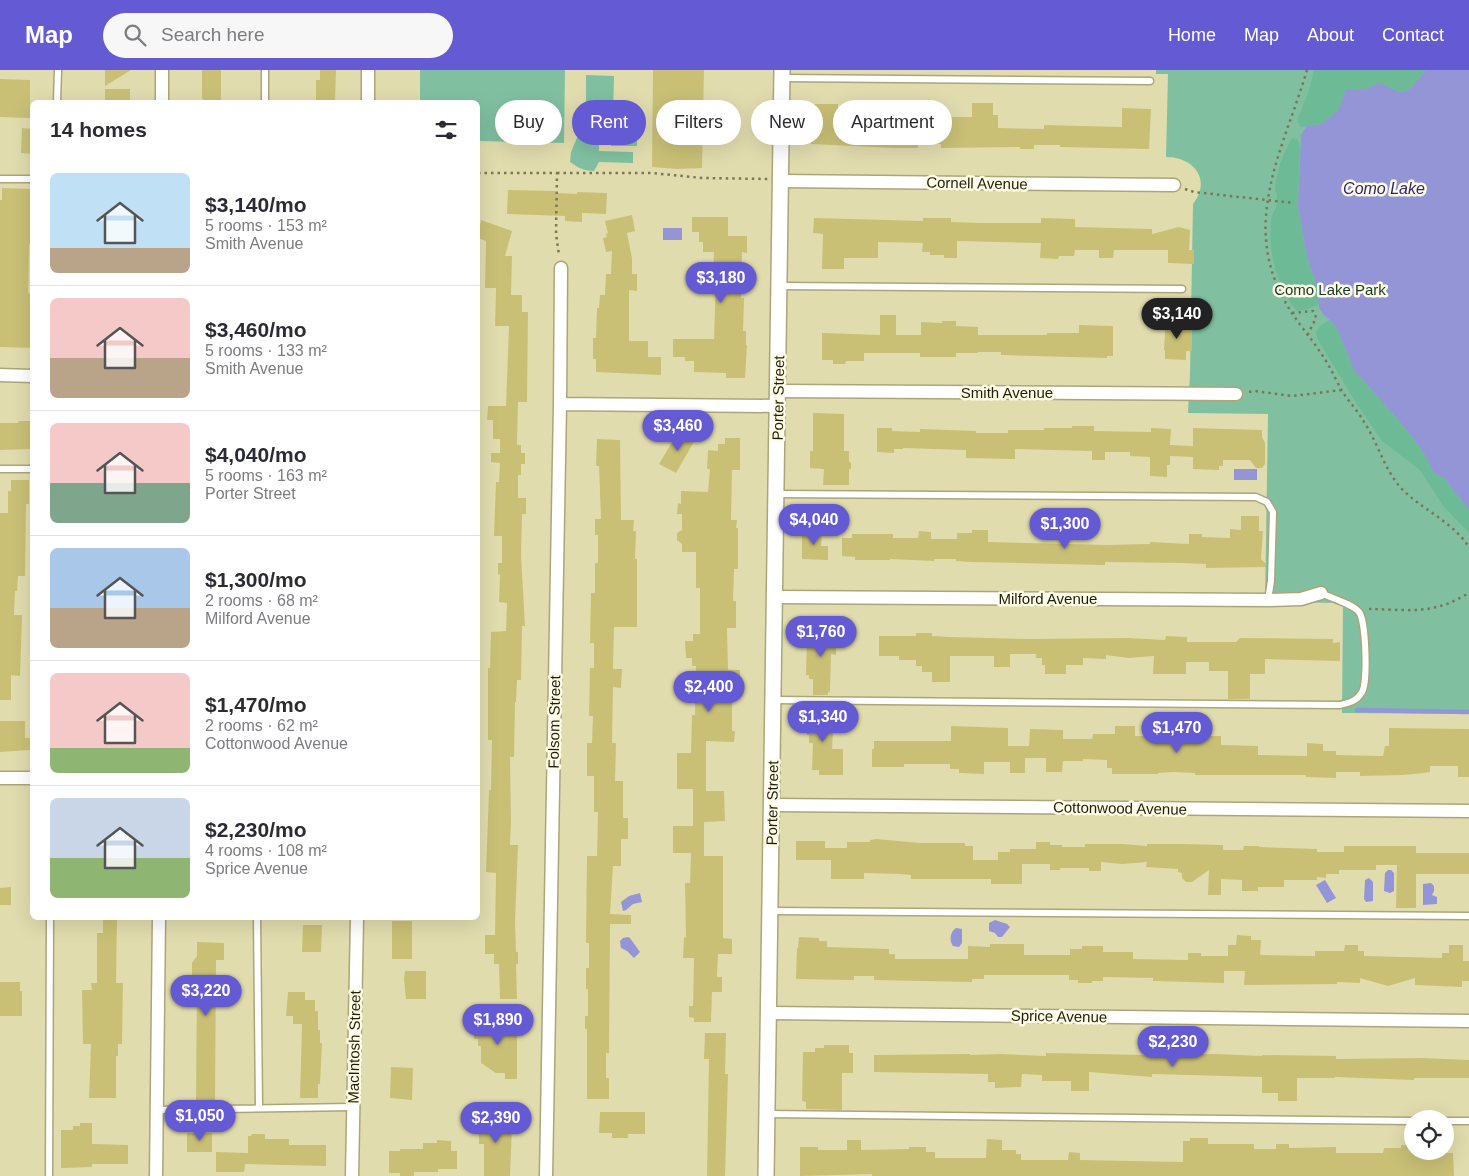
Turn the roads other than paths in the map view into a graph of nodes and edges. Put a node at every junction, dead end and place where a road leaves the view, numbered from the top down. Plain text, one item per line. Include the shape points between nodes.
1 (58, 70) edge
2 (162, 70) edge
3 (265, 70) edge
4 (368, 70) edge
5 (782, 74) edge
6 (1150, 81) dead end
7 (57, 100) edge
8 (162, 100) edge
9 (265, 100) edge
10 (368, 100) edge
11 (0, 179) edge
12 (30, 179) edge
13 (781, 180) junction
14 (1174, 185) road end
15 (561, 268) road end
16 (779, 286) junction
17 (1182, 289) dead end
18 (0, 375) edge
19 (30, 376) edge
20 (778, 391) junction
21 (1236, 394) road end
22 (560, 404) junction
23 (777, 406) junction
24 (0, 469) edge
25 (30, 469) edge
26 (776, 494) junction
27 (1321, 593) joint
28 (775, 597) junction
29 (1268, 600) junction
30 (774, 700) junction
31 (0, 778) edge
32 (30, 778) edge
33 (772, 805) junction
34 (1469, 811) edge
35 (770, 911) junction
36 (1469, 916) edge
37 (50, 920) edge
38 (159, 920) edge
39 (257, 920) edge
40 (357, 920) edge
41 (769, 1013) junction
42 (1469, 1021) edge
43 (353, 1107) junction
44 (259, 1108) junction
45 (156, 1110) junction
46 (767, 1114) junction
47 (1404, 1121) edge
48 (1454, 1121) edge
49 (1469, 1121) edge
50 (49, 1176) edge
51 (156, 1176) edge
52 (352, 1176) edge
53 (546, 1176) edge
54 (766, 1176) edge

1 - 7 lane
2 - 8 street
3 - 9 lane
4 - 10 street
5 - 6 lane
5 - 13 street, Porter Street
11 - 12 lane
13 - 14 street, Cornell Avenue
13 - 16 street, Porter Street
15 - 22 street, Folsom Street
16 - 17 lane
16 - 20 street, Porter Street
18 - 19 street
20 - 21 street, Smith Avenue
20 - 23 street, Porter Street
22 - 23 street
22 - 53 street, Folsom Street
23 - 26 street, Porter Street
24 - 25 lane
26 - 28 street, Porter Street
26 - 29 lane via 1256,497 1267,502 1273,512
27 - 29 street, Milford Avenue via 1301,599
27 - 30 lane via 1357,609 1363,622 1365,686 1354,700 1340,705
28 - 29 street, Milford Avenue
28 - 30 street, Porter Street
30 - 33 street, Porter Street
31 - 32 street
33 - 34 street, Cottonwood Avenue
33 - 35 street, Porter Street
35 - 36 lane
35 - 41 street, Porter Street
37 - 50 lane
38 - 45 street
39 - 44 lane
40 - 43 street, MacIntosh Street
41 - 42 street, Sprice Avenue
41 - 46 street, Porter Street
43 - 44 lane
43 - 52 street, MacIntosh Street
44 - 45 lane
45 - 51 street
46 - 47 lane
46 - 54 street, Porter Street
48 - 49 lane

